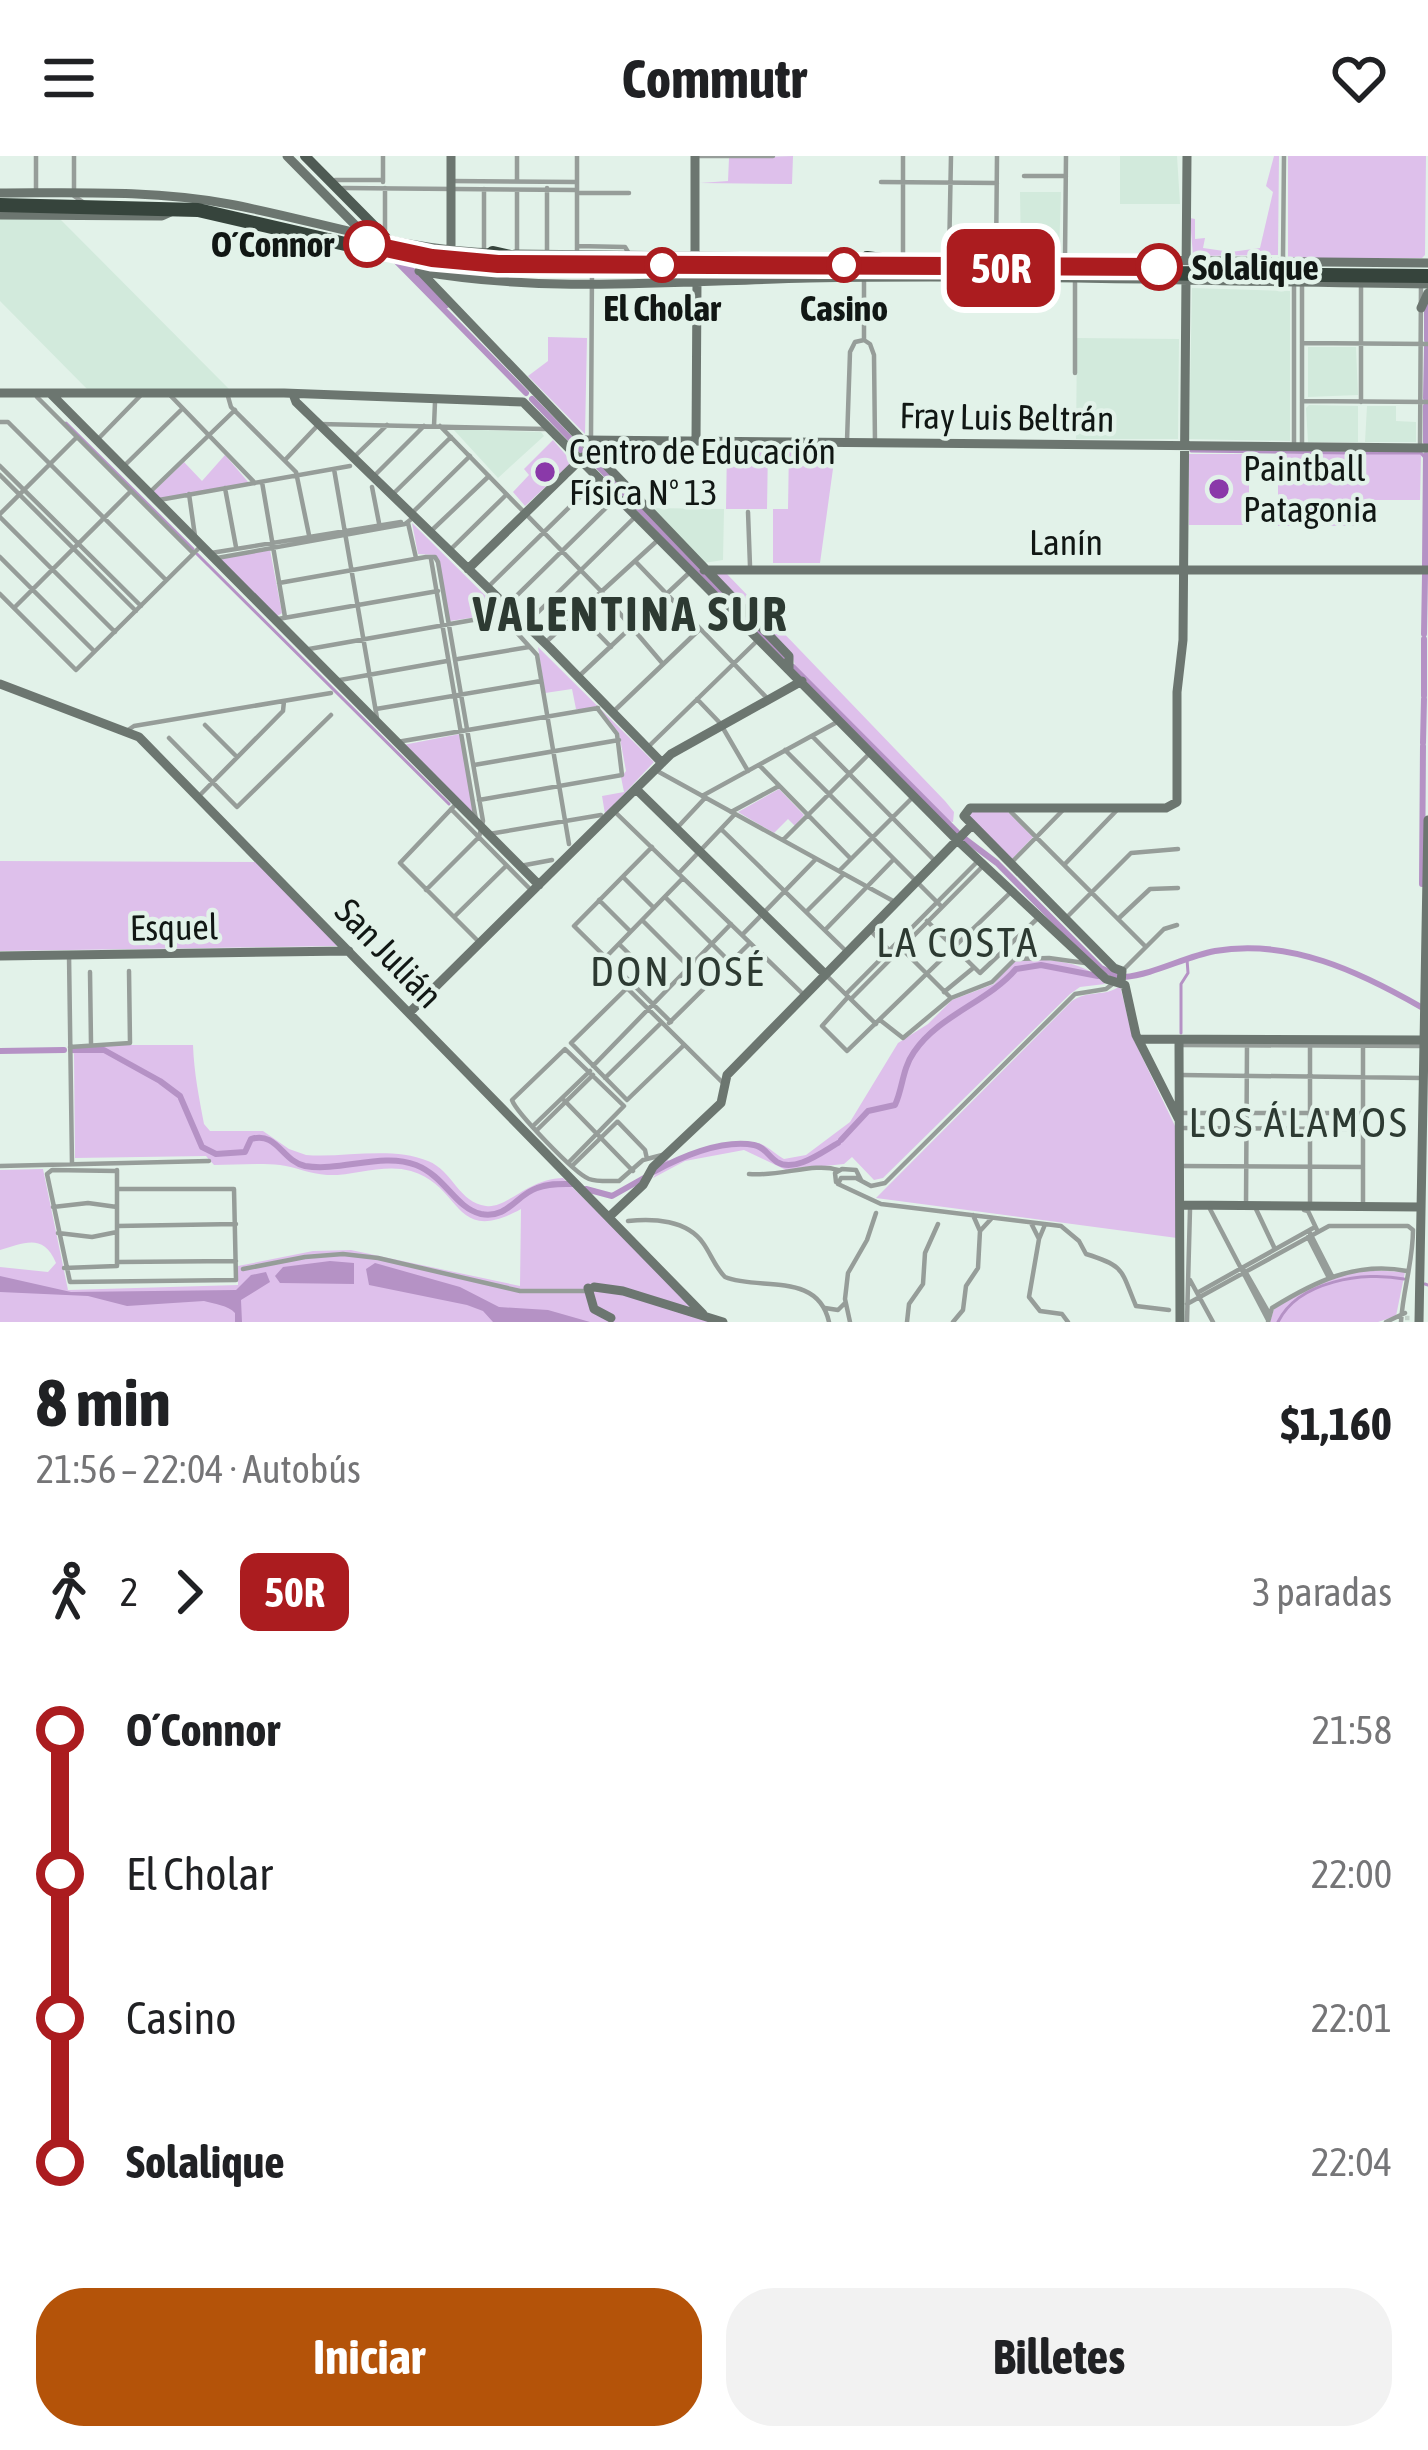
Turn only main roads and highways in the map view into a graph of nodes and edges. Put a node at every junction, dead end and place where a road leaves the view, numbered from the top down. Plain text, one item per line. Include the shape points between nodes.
1 (305, 156) edge
2 (0, 200) edge
3 (389, 244) junction
4 (488, 253) road end
5 (867, 258) road end
6 (546, 259) junction
7 (449, 263) junction
8 (942, 263) junction
9 (696, 269) junction
10 (1182, 273) junction
11 (1427, 279) edge

1 - 3 main road
2 - 3 highway via 178,208
2 - 3 highway via 197,206
3 - 7 highway
4 - 6 highway
5 - 8 highway
6 - 7 highway
6 - 9 highway
7 - 9 highway via 592,276
8 - 9 highway
8 - 10 highway
9 - 10 highway
10 - 11 highway

